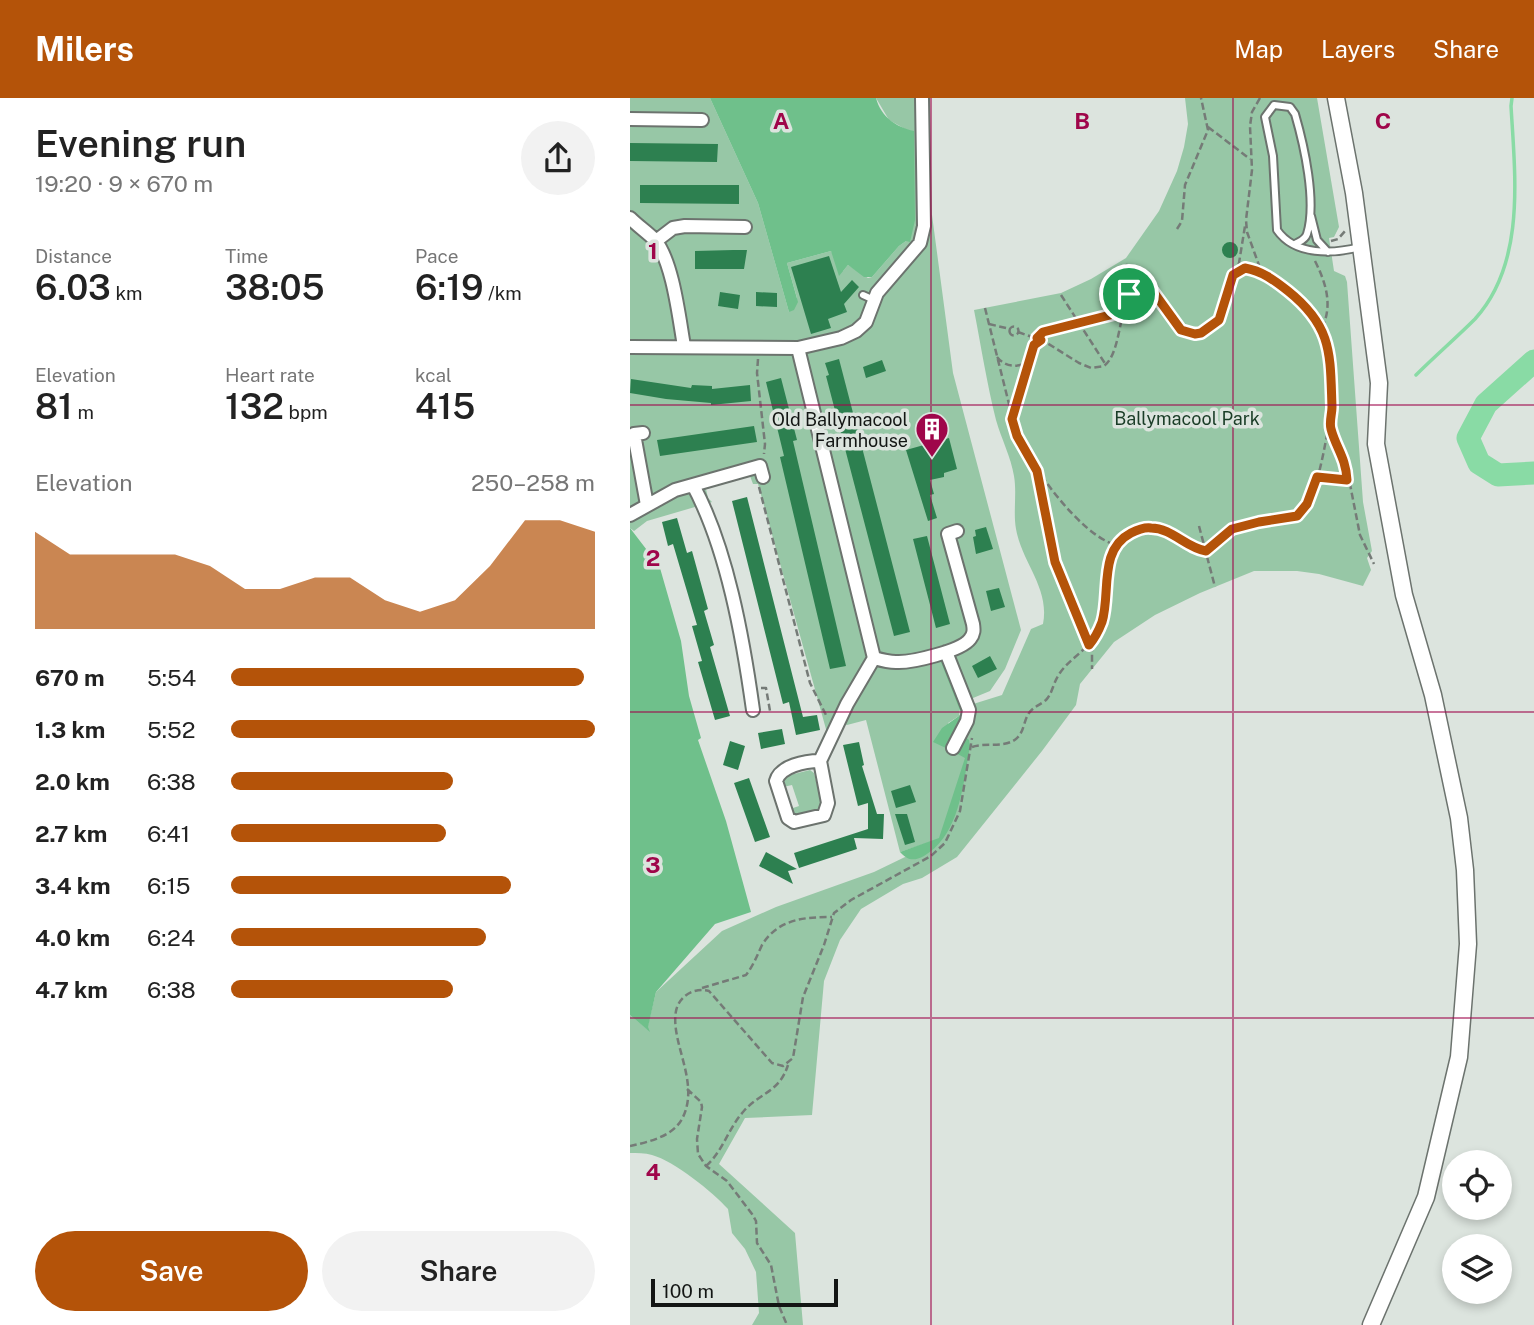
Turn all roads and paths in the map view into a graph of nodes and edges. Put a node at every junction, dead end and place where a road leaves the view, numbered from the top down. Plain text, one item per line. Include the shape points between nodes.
1 (922, 98) edge
2 (1201, 98) edge
3 (1260, 98) edge
4 (1336, 98) edge
5 (630, 119) edge
6 (702, 120) dead end
7 (1208, 127) junction
8 (1251, 160) junction
9 (1310, 214) junction
10 (630, 218) edge
11 (1246, 220) junction
12 (745, 226) dead end
13 (1177, 229) dead end
14 (656, 241) junction
15 (1295, 244) junction
16 (1362, 247) junction
17 (1310, 249) junction
18 (1329, 254) junction
19 (1126, 264) dead end
20 (1233, 275) junction
21 (1268, 276) junction
22 (1136, 288) junction
23 (1060, 295) dead end
24 (1142, 305) dead end
25 (985, 308) dead end
26 (1122, 312) junction
27 (989, 324) junction
28 (1079, 324) junction
29 (1322, 328) junction
30 (1039, 339) junction
31 (630, 346) edge
32 (684, 346) junction
33 (798, 348) junction
34 (758, 355) dead end
35 (997, 356) junction
36 (1028, 362) junction
37 (1107, 365) junction
38 (1012, 419) junction
39 (1331, 421) junction
40 (643, 433) dead end
41 (764, 457) dead end
42 (1037, 471) junction
43 (763, 477) joint
44 (1317, 477) junction
45 (1347, 480) junction
46 (693, 485) junction
47 (648, 505) junction
48 (630, 515) edge
49 (1199, 526) dead end
50 (957, 531) dead end
51 (1116, 545) junction
52 (1206, 551) junction
53 (1374, 564) dead end
54 (1215, 587) dead end
55 (1089, 645) junction
56 (946, 652) junction
57 (874, 658) junction
58 (1091, 669) dead end
59 (752, 710) dead end
60 (831, 719) dead end
61 (963, 729) junction
62 (972, 747) junction
63 (953, 748) dead end
64 (820, 761) junction
65 (832, 917) junction
66 (699, 989) junction
67 (788, 1063) junction
68 (687, 1089) junction
69 (630, 1146) edge
70 (706, 1167) junction
71 (787, 1325) edge
72 (1371, 1325) edge

1 - 33 street via 923,235 915,251 868,298 866,322 841,338
2 - 7 path
3 - 8 path via 1252,112
4 - 16 main road
5 - 6 street
7 - 8 path
7 - 13 path via 1185,185
8 - 11 path
9 - 15 lane via 1305,238
9 - 15 lane via 1304,154 1294,114 1290,107 1274,105 1265,117 1273,156 1277,230
9 - 18 lane via 1317,240
10 - 14 street
11 - 20 path
11 - 21 path via 1255,257
12 - 14 street via 673,228
14 - 32 street via 675,296
15 - 17 lane
16 - 18 lane
16 - 72 main road via 1379,383 1376,444 1404,595 1433,695 1459,818 1468,944 1459,1057 1429,1185
17 - 18 lane
17 - 29 path via 1328,298
19 - 22 path
20 - 21 path via 1245,268
20 - 22 path via 1219,320 1195,334 1181,330 1152,290
21 - 29 path via 1291,293
22 - 24 path
22 - 26 path
23 - 28 path
25 - 27 path
26 - 28 path
26 - 37 path via 1118,342
27 - 30 path via 1010,329 1013,335 1018,332
27 - 35 path
28 - 30 path via 1043,332
28 - 37 path
29 - 39 path via 1331,381
30 - 36 path
30 - 37 path via 1091,368
31 - 32 street
32 - 33 street
33 - 57 street
34 - 41 path
35 - 36 path via 1012,366
35 - 38 path
36 - 38 path
38 - 42 path
39 - 44 path
39 - 45 path
40 - 47 street via 634,434
42 - 51 path via 1095,536
42 - 55 path via 1055,562
43 - 46 street via 760,466
43 - 60 path via 758,489 810,683
44 - 45 path
44 - 52 path via 1297,516 1232,529
45 - 53 path via 1360,535
46 - 47 street
46 - 59 street via 731,592
47 - 48 street
49 - 52 path
50 - 56 street via 948,534 974,632 961,647
51 - 52 path via 1128,534 1154,527
51 - 55 path via 1108,564 1102,621
52 - 54 path
55 - 58 path
55 - 62 path via 1058,675 1046,699 1028,715 1019,737 1008,743
56 - 57 street via 897,663
56 - 61 street via 969,710
57 - 64 street
61 - 62 path via 972,737
61 - 63 street
62 - 65 path via 960,811 942,846 846,902
64 - 64 street via 777,775 790,821 797,823 827,811
65 - 66 path via 786,922 769,936 746,975
65 - 67 path via 803,997
66 - 67 path via 711,992 772,1063
66 - 68 path via 684,997 676,1009
67 - 70 path via 780,1084 745,1110
68 - 69 path via 678,1125 661,1137
68 - 70 path via 701,1102 696,1145
70 - 71 path via 727,1181 752,1214 757,1243 771,1265

